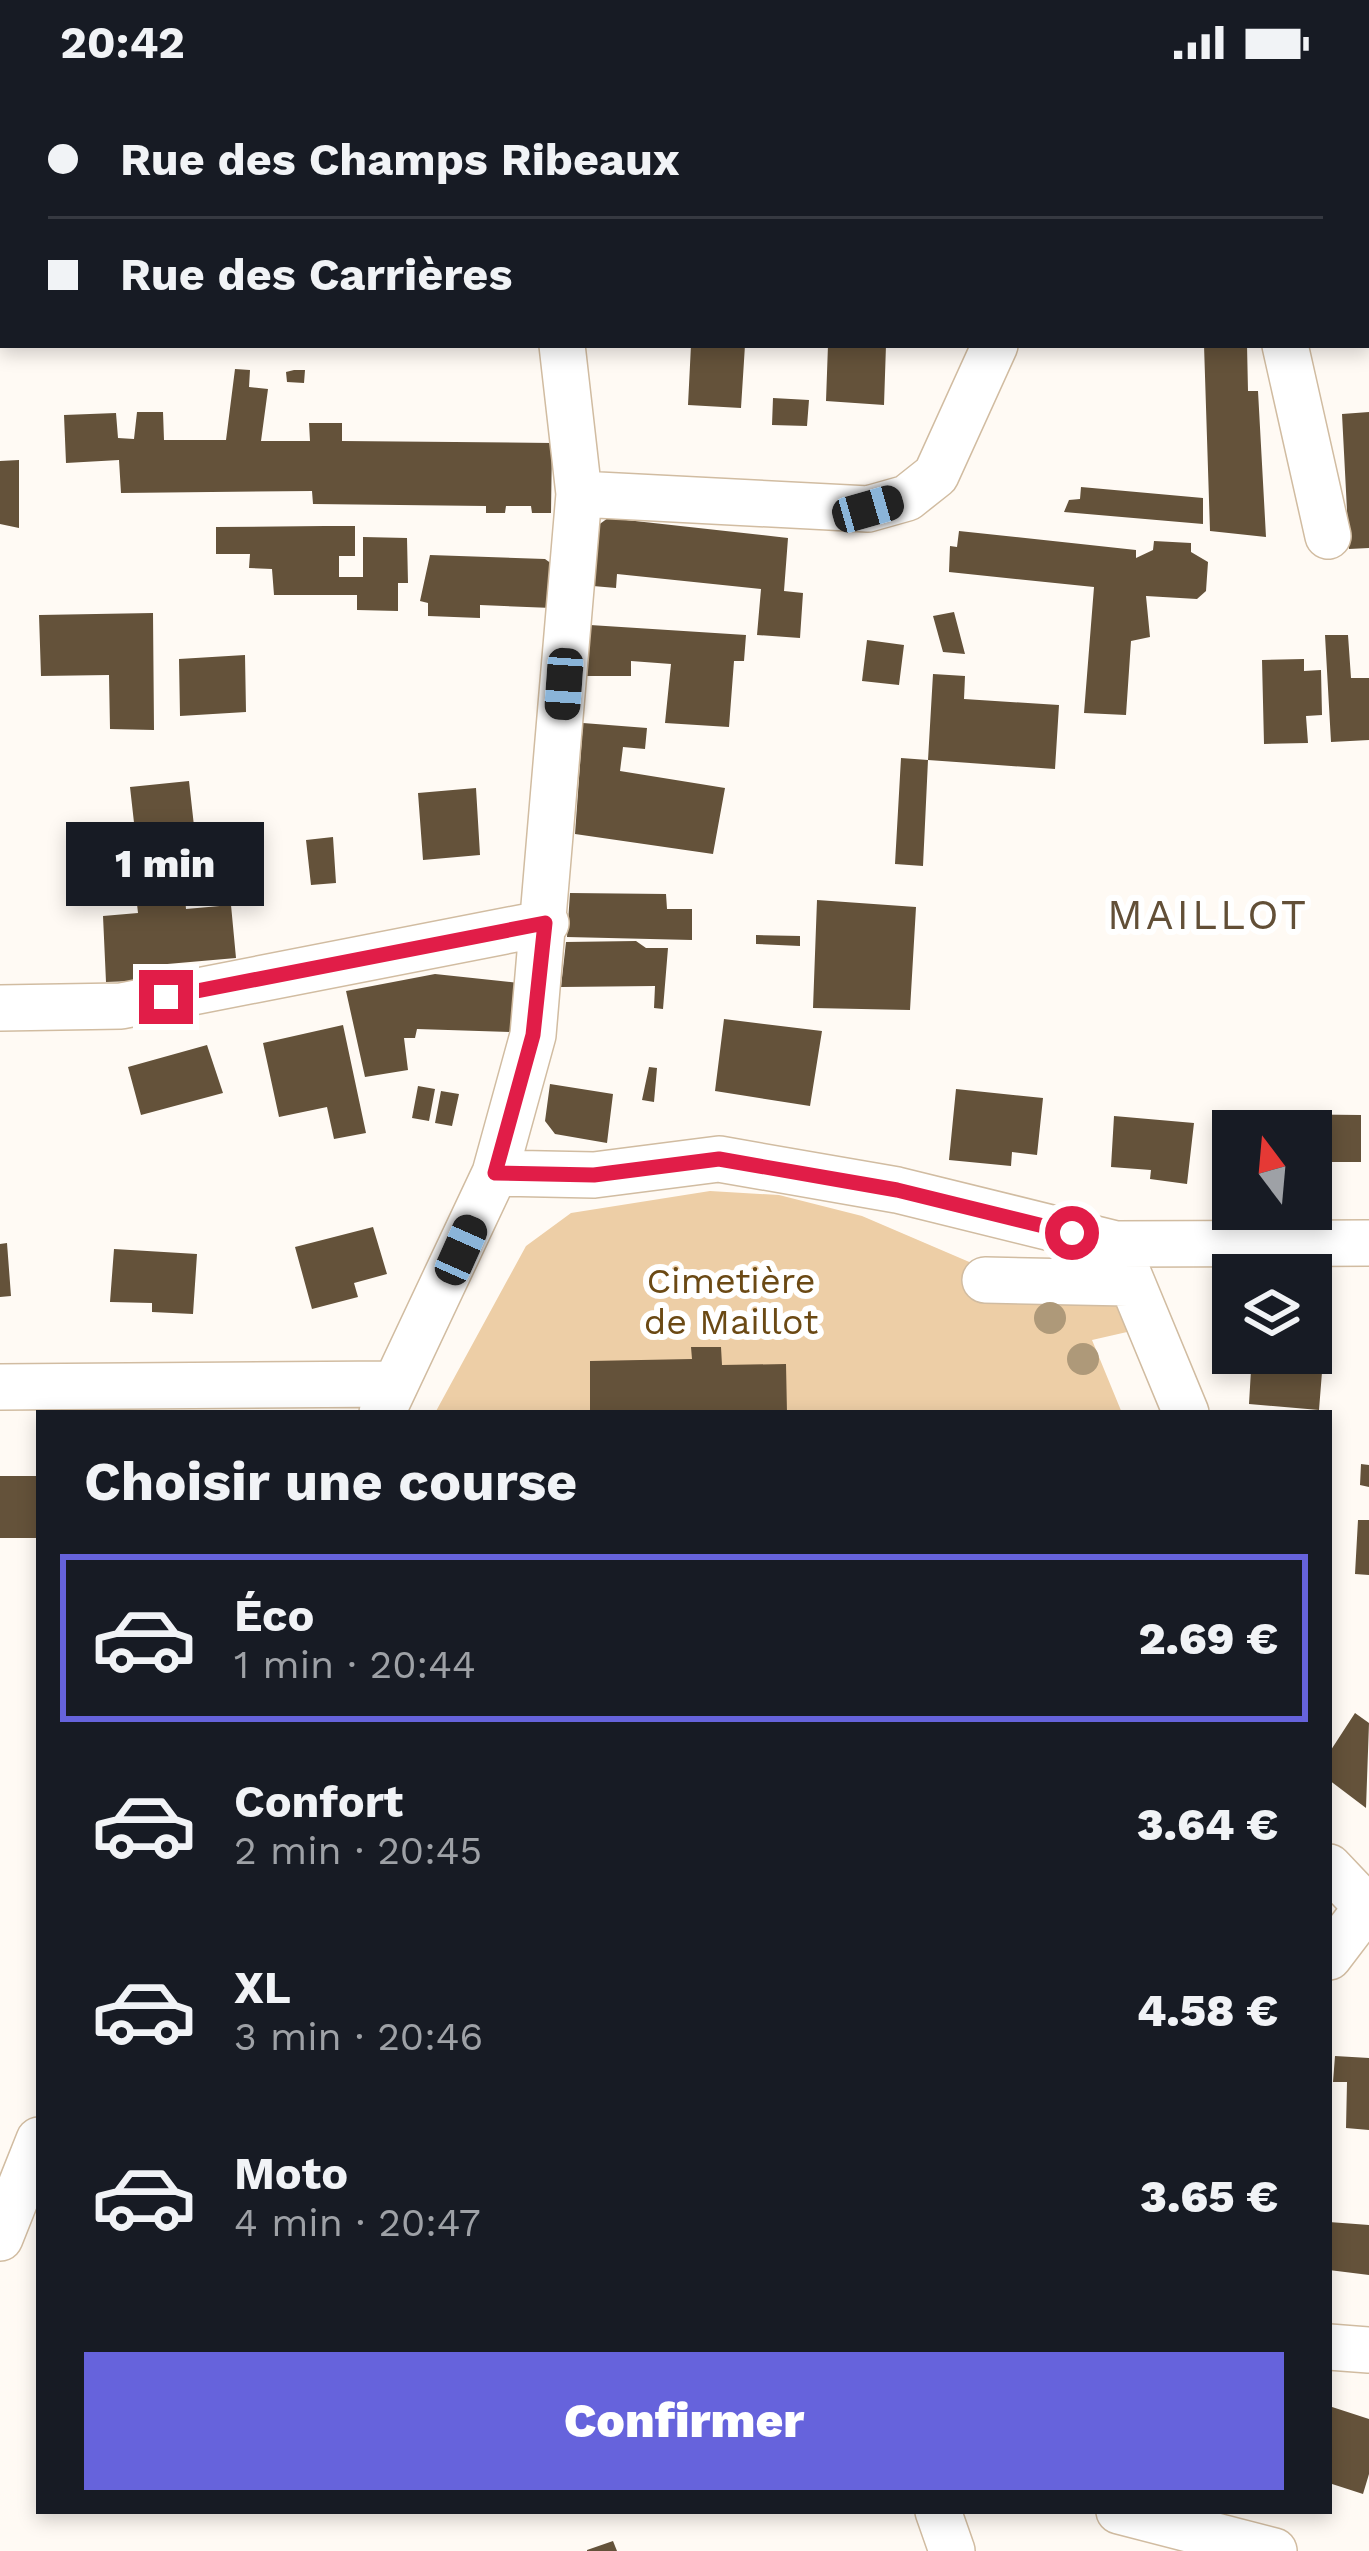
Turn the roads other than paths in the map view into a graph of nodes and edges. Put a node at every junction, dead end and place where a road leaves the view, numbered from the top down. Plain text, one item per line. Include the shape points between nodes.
1 (562, 348) edge
2 (994, 348) edge
3 (1286, 348) edge
4 (579, 494) junction
5 (1328, 536) dead end
6 (545, 923) junction
7 (0, 1008) edge
8 (495, 1173) junction
9 (1369, 1243) edge
10 (1122, 1264) junction
11 (985, 1280) dead end
12 (0, 1388) edge
13 (388, 1398) edge
14 (1185, 1410) edge
15 (1332, 1870) edge
16 (1368, 1907) edge
17 (1332, 1953) edge
18 (36, 2148) edge
19 (13, 2211) edge
20 (1332, 2347) edge
21 (1369, 2350) edge
22 (939, 2514) edge
23 (1129, 2514) edge
24 (1228, 2545) edge
25 (952, 2551) edge
26 (1274, 2551) edge

1 - 4 street
2 - 4 street via 936,475 907,497 868,509
3 - 5 street
4 - 6 street
6 - 7 street via 121,1006
6 - 8 street via 533,1035
8 - 10 street via 594,1175 719,1159 897,1190
8 - 13 street
9 - 10 street
10 - 11 street
10 - 14 street
12 - 13 street
15 - 16 street
16 - 17 street
18 - 19 street
20 - 21 street
22 - 25 street
23 - 24 street
24 - 26 street

